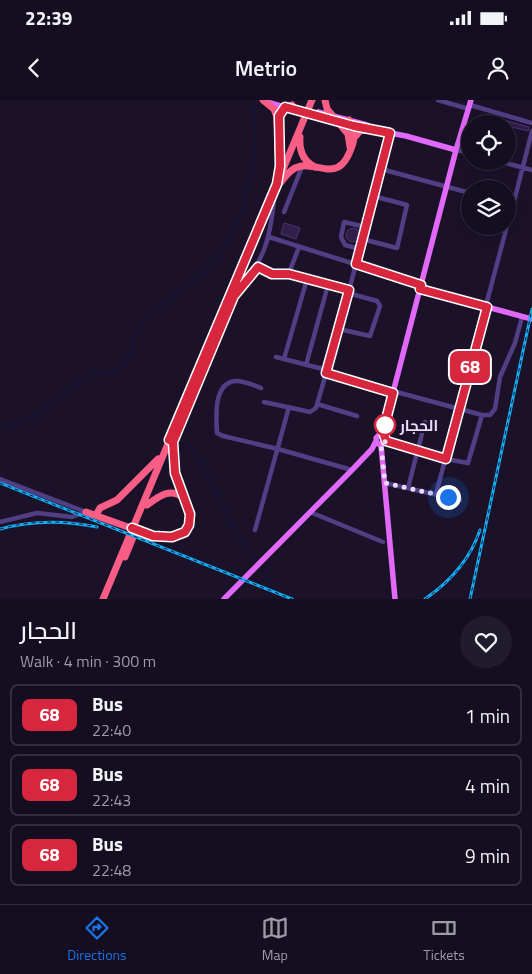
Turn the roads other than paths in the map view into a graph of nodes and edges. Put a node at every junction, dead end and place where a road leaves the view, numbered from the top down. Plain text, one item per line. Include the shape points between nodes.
1 (263, 100) edge
2 (268, 100) edge
3 (312, 100) edge
4 (316, 100) edge
5 (325, 100) edge
6 (438, 100) edge
7 (289, 105) edge
8 (470, 105) edge
9 (336, 119) junction
10 (278, 123) junction
11 (351, 123) junction
12 (532, 123) edge
13 (370, 129) junction
14 (381, 130) junction
15 (532, 131) edge
16 (390, 133) junction
17 (300, 137) junction
18 (354, 138) junction
19 (350, 150) junction
20 (456, 150) junction
21 (461, 151) edge
22 (526, 154) junction
23 (532, 156) edge
24 (516, 166) edge
25 (302, 167) junction
26 (318, 168) junction
27 (522, 168) junction
28 (381, 169) junction
29 (532, 170) edge
30 (279, 183) junction
31 (447, 186) junction
32 (516, 186) edge
33 (461, 190) edge
34 (374, 196) junction
35 (274, 199) junction
36 (284, 212) dead end
37 (366, 226) junction
38 (505, 235) edge
39 (269, 238) junction
40 (362, 239) junction
41 (299, 247) junction
42 (360, 249) junction
43 (356, 264) junction
44 (258, 267) junction
45 (289, 274) junction
46 (307, 279) junction
47 (328, 285) junction
48 (421, 287) junction
49 (349, 292) junction
50 (234, 296) junction
51 (487, 307) junction
52 (522, 317) junction
53 (532, 319) edge
54 (339, 329) junction
55 (276, 357) dead end
56 (284, 359) junction
57 (306, 365) junction
58 (326, 372) junction
59 (261, 388) dead end
60 (393, 393) junction
61 (264, 402) dead end
62 (317, 404) junction
63 (289, 407) junction
64 (459, 409) junction
65 (482, 415) junction
66 (357, 416) dead end
67 (425, 422) dead end
68 (381, 439) junction
69 (173, 442) junction
70 (278, 449) junction
71 (165, 451) junction
72 (418, 452) junction
73 (446, 459) junction
74 (352, 470) junction
75 (0, 479) edge
76 (385, 483) junction
77 (408, 488) junction
78 (436, 494) junction
79 (185, 499) junction
80 (460, 500) dead end
81 (147, 504) junction
82 (86, 512) junction
83 (310, 512) junction
84 (96, 515) junction
85 (0, 522) edge
86 (136, 524) junction
87 (256, 530) dead end
88 (383, 542) dead end
89 (127, 545) junction
90 (103, 599) edge
91 (107, 599) edge
92 (224, 599) edge
93 (395, 599) edge

1 - 7 main road
1 - 10 highway via 274,109
2 - 7 main road
3 - 30 highway
4 - 17 highway
5 - 9 highway via 327,109
6 - 8 street
7 - 9 main road
7 - 10 highway via 280,114
8 - 12 street
8 - 20 main road
9 - 11 main road
9 - 19 highway via 348,134
10 - 30 highway
11 - 13 main road
11 - 14 main road
11 - 18 highway
13 - 14 main road
13 - 18 highway via 360,131
14 - 16 main road
15 - 22 street
16 - 20 main road
16 - 28 street
17 - 26 highway via 304,157
17 - 30 highway
18 - 19 highway
19 - 26 highway via 346,160 338,166
20 - 21 street
20 - 31 main road
22 - 23 street
22 - 27 street
24 - 27 street
25 - 26 highway
25 - 30 highway via 291,171
25 - 36 street
27 - 29 street
27 - 32 street
28 - 31 street
28 - 34 street
30 - 35 highway
30 - 71 highway
31 - 33 street
31 - 48 main road
34 - 37 street
34 - 40 street via 407,205 397,248
35 - 39 street
35 - 50 highway
37 - 40 street
37 - 42 street via 344,222 342,237 345,245
38 - 51 street
39 - 41 street
39 - 44 street
40 - 42 street
41 - 43 street
41 - 45 street
42 - 43 street
43 - 48 street
43 - 49 street
44 - 45 street via 272,274
44 - 50 street
45 - 46 street
46 - 47 street
46 - 56 street
47 - 49 street
47 - 57 street
48 - 51 main road
48 - 60 main road
49 - 54 street
49 - 54 street via 377,301 380,306 370,337
50 - 69 highway
51 - 52 main road
51 - 64 street
52 - 53 main road
52 - 65 street via 500,377 495,409 490,415
54 - 58 street
55 - 56 street
56 - 57 street
57 - 58 street
58 - 60 street
58 - 62 street
59 - 70 street via 238,381 224,386 215,414 217,433
60 - 64 street
60 - 68 main road
61 - 63 street
62 - 63 street via 310,412
62 - 66 street
63 - 70 street
64 - 65 street
64 - 73 street
65 - 73 street via 468,463
67 - 72 street
68 - 72 street
68 - 74 main road
68 - 76 main road
69 - 79 highway via 175,473
69 - 81 highway
70 - 74 street
70 - 87 street
71 - 84 highway via 140,479 116,500 100,508
71 - 86 highway
72 - 73 street
72 - 77 street
73 - 78 street
74 - 83 main road
75 - 82 street
76 - 77 street
76 - 93 main road
77 - 78 street
78 - 80 street
79 - 81 highway via 169,493
79 - 84 highway via 190,514 189,525 185,532 172,537 153,536
81 - 86 highway
82 - 84 highway
82 - 85 street via 72,517 37,513
83 - 88 street
83 - 92 main road
86 - 89 highway
89 - 90 highway
89 - 91 highway

